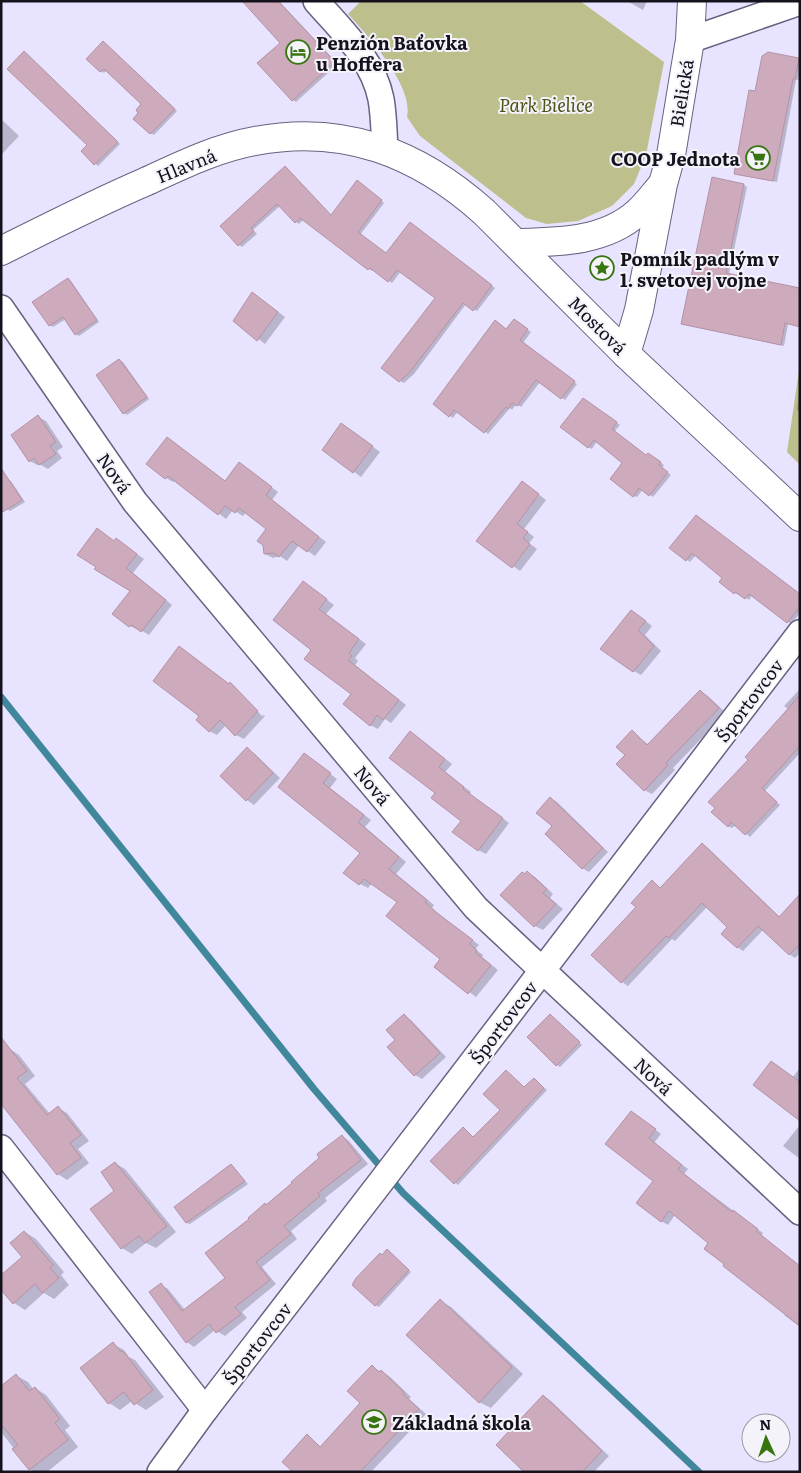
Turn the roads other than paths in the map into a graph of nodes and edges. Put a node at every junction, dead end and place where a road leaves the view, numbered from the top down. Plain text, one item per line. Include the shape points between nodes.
1 (316, 1) edge
2 (692, 1) edge
3 (800, 2) edge
4 (690, 40) junction
5 (385, 150) junction
6 (663, 184) junction
7 (516, 244) junction
8 (1, 251) edge
9 (1, 308) edge
10 (626, 354) junction
11 (800, 517) edge
12 (800, 633) edge
13 (543, 971) junction
14 (1, 1148) edge
15 (800, 1212) edge
16 (205, 1410) junction
17 (160, 1472) edge

1 - 5 street via 366,59 381,98
2 - 4 main road, Bielická
3 - 4 street
4 - 6 main road, Bielická via 671,155
5 - 7 main road, Mostová via 416,163 455,187
5 - 8 main road, Hlavná via 357,141 325,137 296,136 254,141 188,162
6 - 7 main road, Bielická via 638,212 604,232 574,240
6 - 10 main road, Bielická via 639,310
7 - 10 main road, Mostová
9 - 13 street, Nová via 135,502 476,908
10 - 11 main road, Mostová
12 - 13 street, Športovcov
13 - 15 street, Nová
13 - 16 street, Športovcov
14 - 16 street
16 - 17 street, Športovcov

